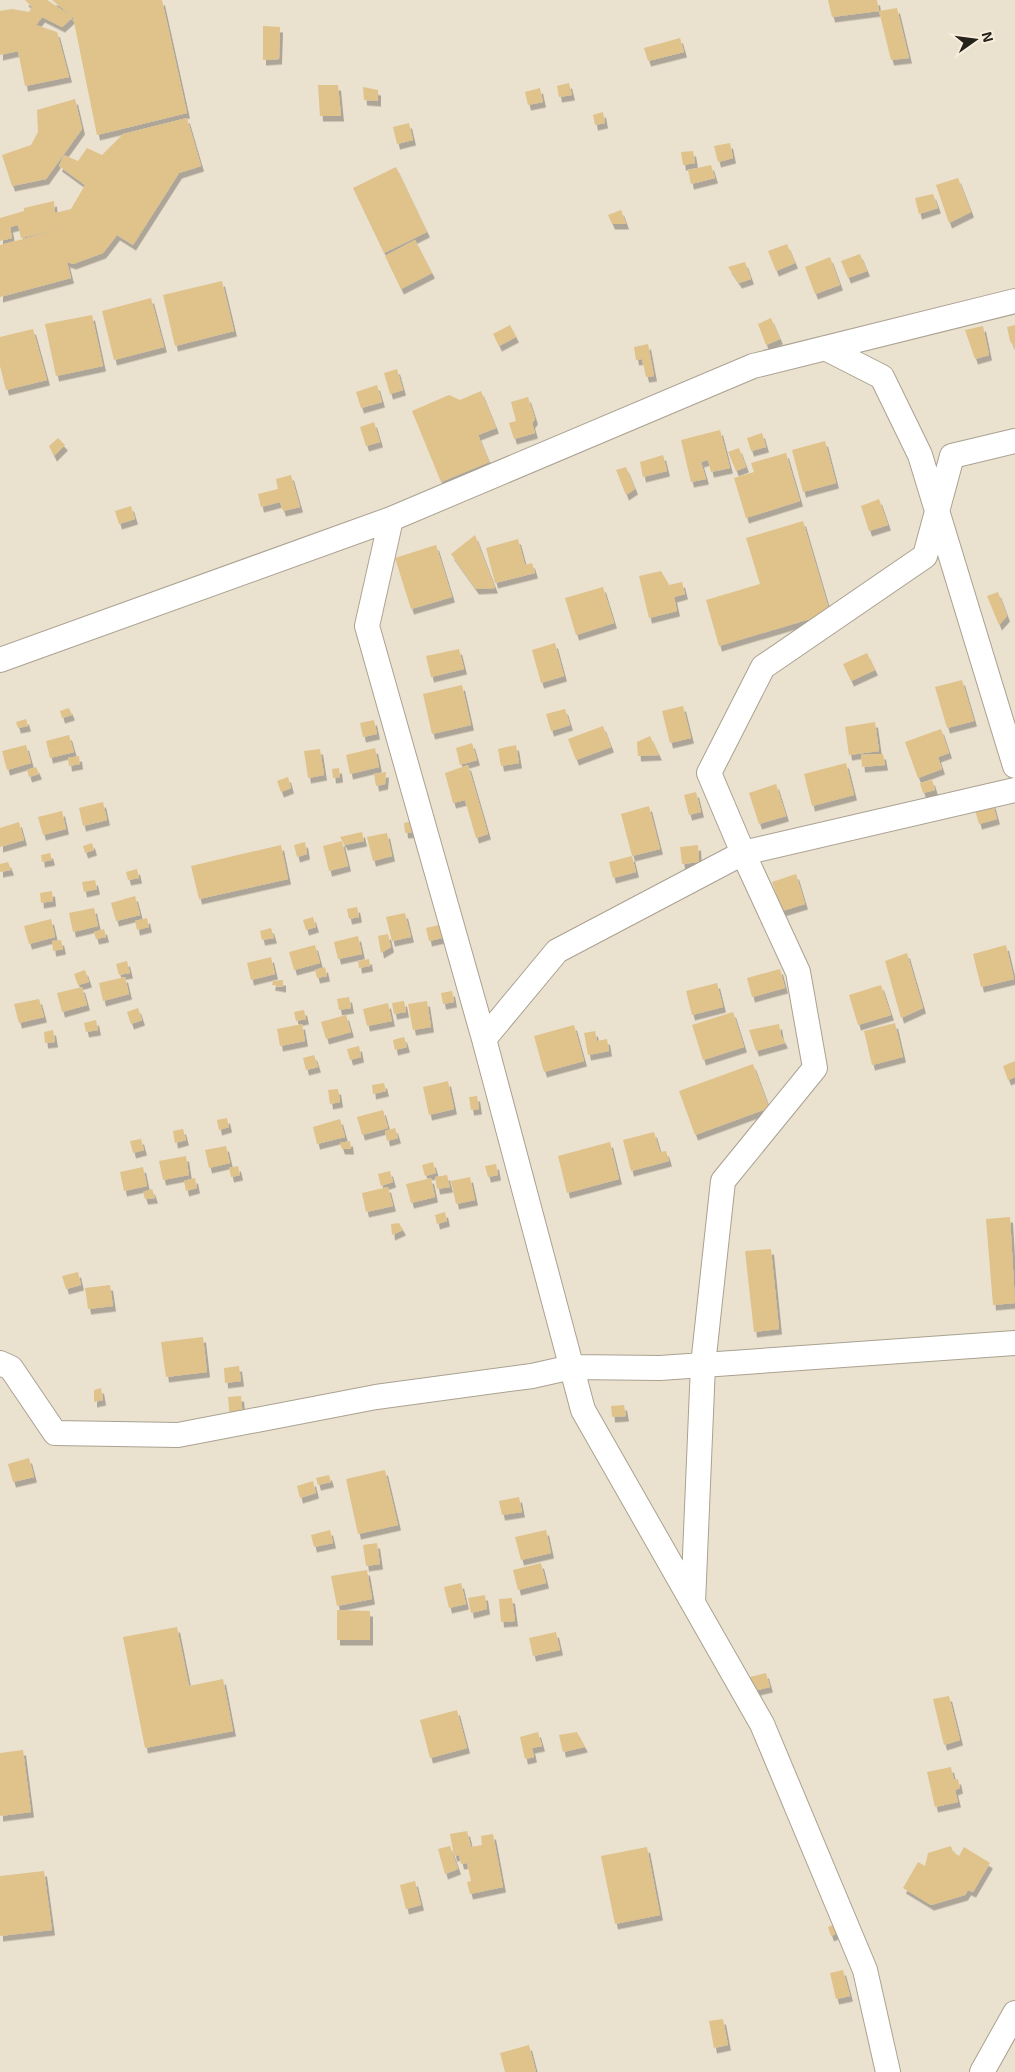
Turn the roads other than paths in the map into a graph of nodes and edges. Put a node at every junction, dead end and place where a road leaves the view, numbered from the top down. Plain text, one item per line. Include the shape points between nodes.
1 (1015, 301) edge
2 (826, 348) junction
3 (1015, 441) edge
4 (937, 511) junction
5 (392, 519) junction
6 (0, 660) edge
7 (1015, 766) edge
8 (1015, 790) edge
9 (743, 853) junction
10 (484, 1039) junction
11 (1015, 1342) edge
12 (0, 1363) edge
13 (703, 1365) junction
14 (572, 1367) junction
15 (693, 1603) junction
16 (1015, 2013) edge
17 (888, 2072) edge
18 (982, 2072) edge

1 - 2 street
2 - 4 street via 882,377 920,455
2 - 5 street via 753,366
3 - 4 street via 952,456
4 - 7 street
4 - 9 street via 925,556 762,667 709,774
5 - 6 street
5 - 10 street via 367,626
8 - 9 street
9 - 10 street via 557,951
9 - 13 street via 798,972 815,1068 723,1181
10 - 14 street
11 - 13 street
12 - 14 street via 11,1368 55,1432 178,1435 376,1397 532,1376
13 - 14 street
13 - 15 street
14 - 15 street via 583,1410
15 - 17 street via 762,1724 865,1970
16 - 18 street

